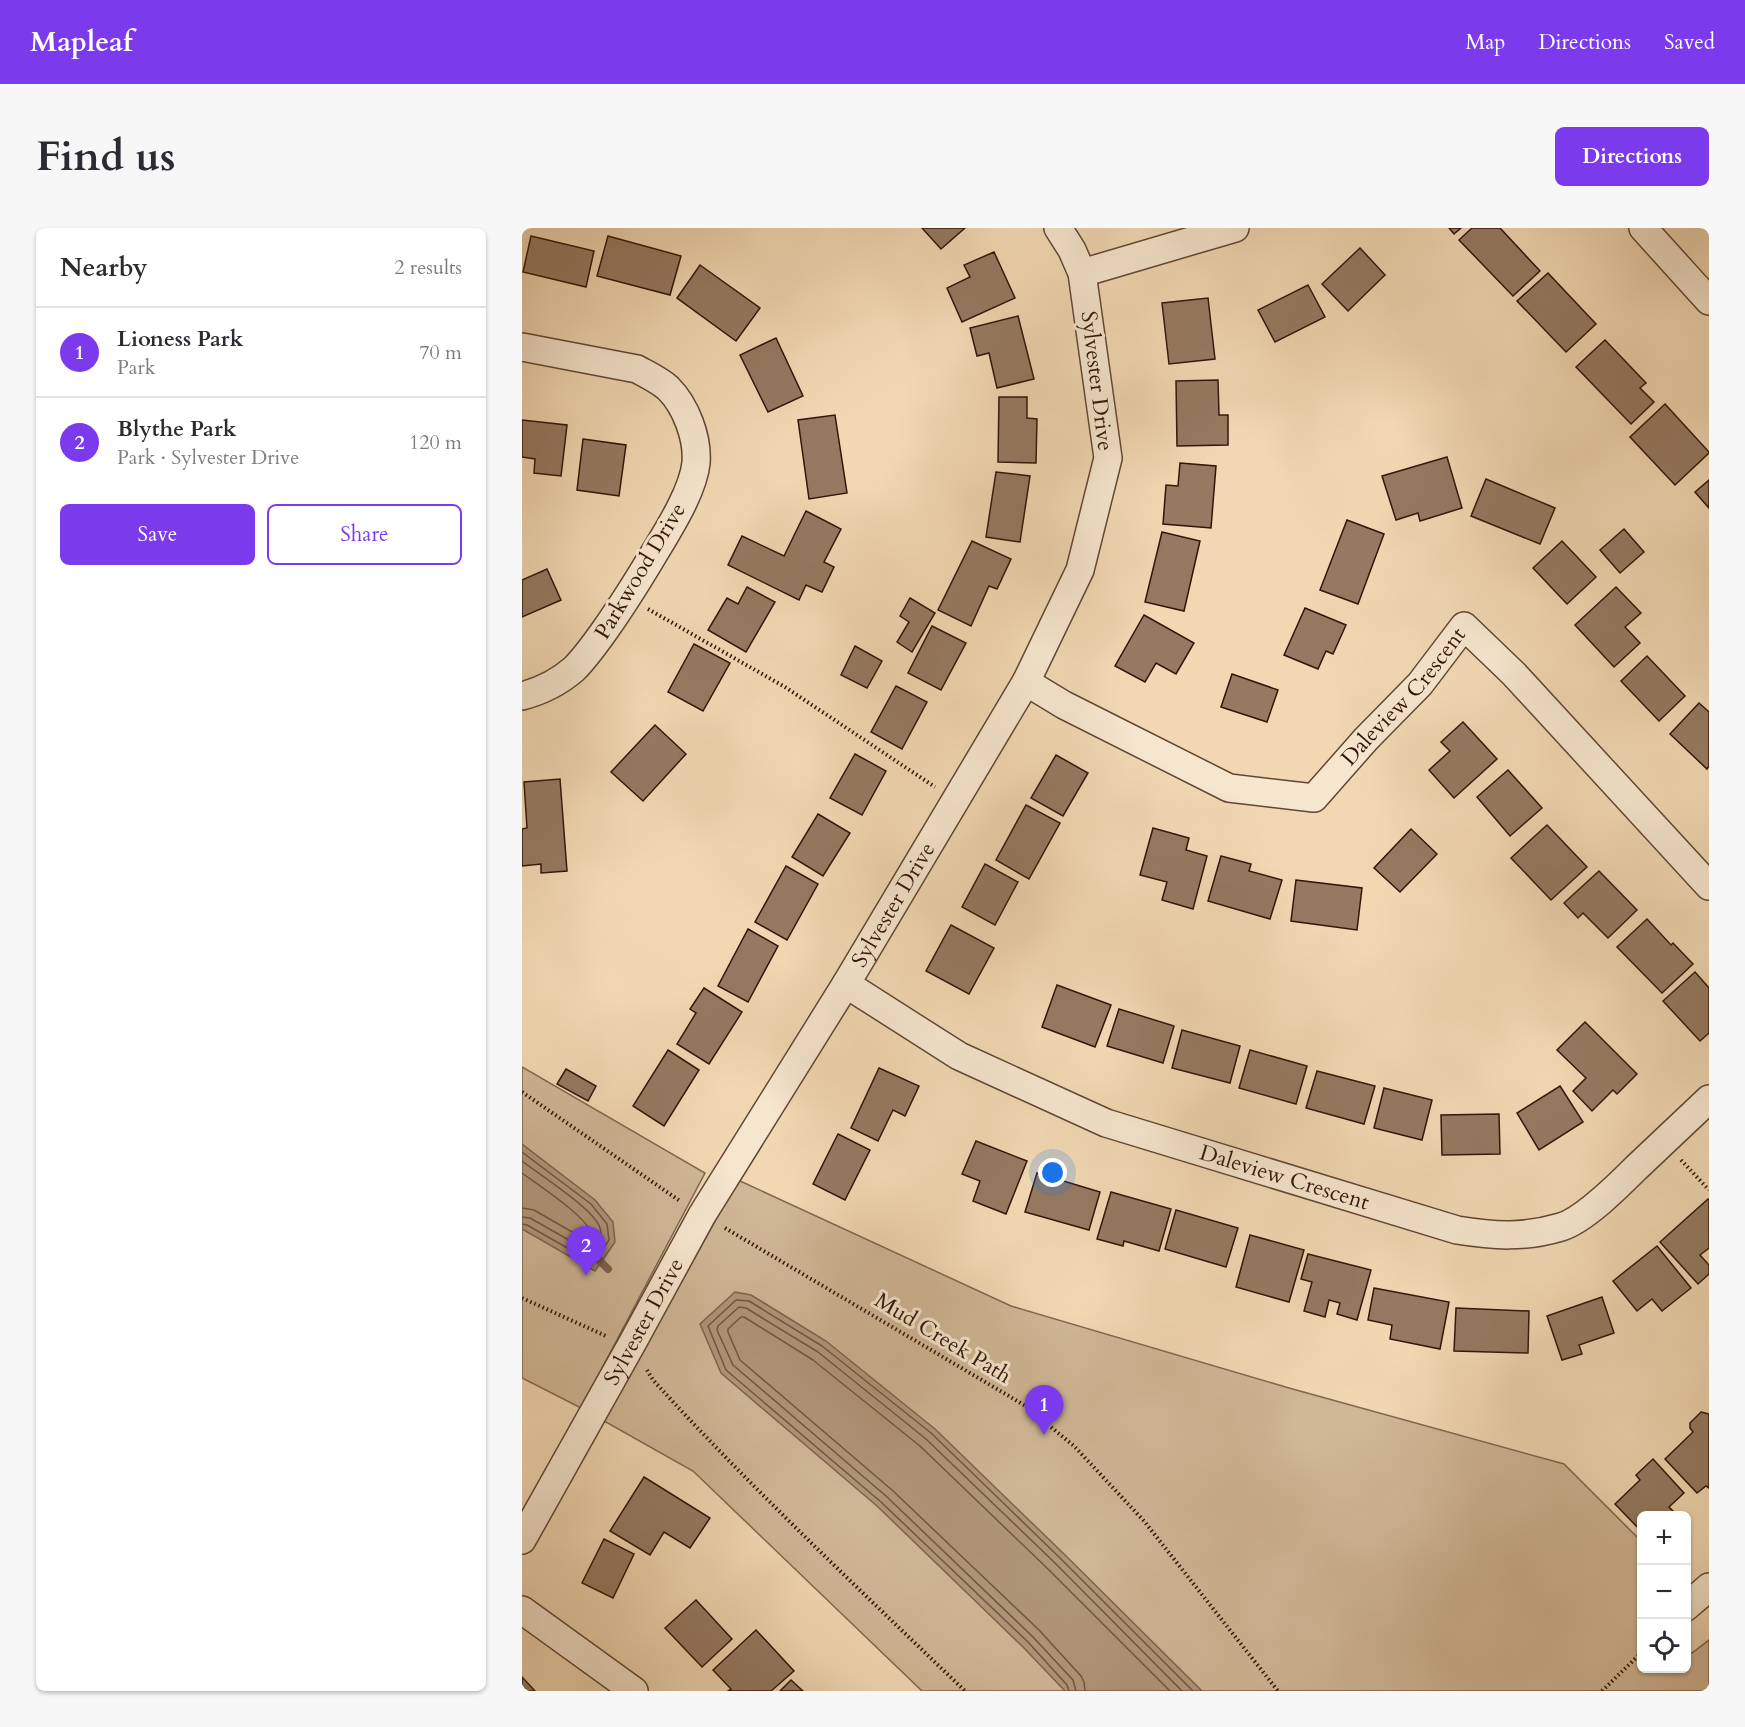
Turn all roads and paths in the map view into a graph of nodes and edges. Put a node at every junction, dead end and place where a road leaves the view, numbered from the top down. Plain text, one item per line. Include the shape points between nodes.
1 (1058, 228) edge
2 (1235, 228) edge
3 (1643, 228) edge
4 (1082, 273) junction
5 (1709, 301) edge
6 (522, 347) edge
7 (628, 597) junction
8 (1026, 682) junction
9 (522, 696) edge
10 (956, 800) junction
11 (1709, 886) edge
12 (846, 984) junction
13 (522, 1092) edge
14 (1709, 1099) edge
15 (1664, 1142) junction
16 (1709, 1190) edge
17 (702, 1215) junction
18 (522, 1298) edge
19 (631, 1346) junction
20 (522, 1540) edge
21 (1709, 1587) edge
22 (1691, 1603) edge
23 (522, 1610) edge
24 (1637, 1656) edge
25 (634, 1691) edge
26 (965, 1691) edge
27 (1278, 1691) edge
28 (1602, 1691) edge

1 - 4 street, Sylvester Drive
2 - 4 street
3 - 5 street
4 - 8 street, Sylvester Drive via 1108,458 1080,570
6 - 7 street, Parkwood Drive via 637,369 668,388 681,405 695,444 696,464 671,524
7 - 9 street, Parkwood Drive via 573,669 556,682
7 - 10 path via 785,687
8 - 10 street, Sylvester Drive
8 - 11 street, Daleview Crescent via 1229,788 1314,798 1420,684 1464,626 1514,674
10 - 12 street, Sylvester Drive
12 - 15 street, Daleview Crescent via 959,1056 1106,1123 1457,1230 1491,1236 1529,1234 1563,1226 1591,1209
12 - 17 street, Sylvester Drive
13 - 17 path, Mud Creek Path
14 - 15 street, Daleview Crescent
15 - 16 path
17 - 19 street, Sylvester Drive
17 - 27 path, Mud Creek Path via 1024,1405 1074,1446 1144,1521
18 - 19 path
19 - 20 street, Sylvester Drive
19 - 26 path via 653,1380 710,1441
21 - 22 street
23 - 25 street
24 - 28 path

